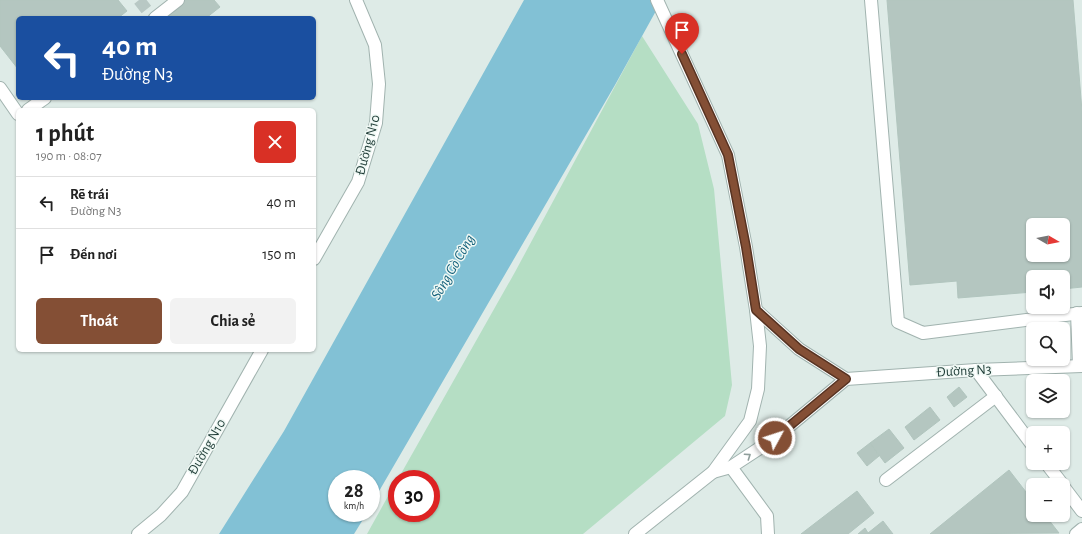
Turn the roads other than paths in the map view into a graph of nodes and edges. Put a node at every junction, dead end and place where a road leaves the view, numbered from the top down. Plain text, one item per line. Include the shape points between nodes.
1 (178, 0) edge
2 (356, 0) edge
3 (657, 0) edge
4 (871, 0) edge
5 (158, 16) edge
6 (0, 88) edge
7 (41, 100) edge
8 (31, 108) edge
9 (16, 111) edge
10 (316, 256) edge
11 (756, 310) junction
12 (1079, 313) edge
13 (261, 352) edge
14 (1081, 366) edge
15 (976, 370) junction
16 (846, 379) junction
17 (996, 396) junction
18 (1026, 437) edge
19 (731, 467) junction
20 (1051, 470) edge
21 (713, 472) junction
22 (1058, 478) edge
23 (886, 480) dead end
24 (1070, 495) edge
25 (1082, 511) edge
26 (1082, 529) edge
27 (138, 534) edge
28 (635, 534) edge
29 (768, 534) edge
30 (1076, 534) edge

1 - 5 street
2 - 10 street, Đường N10 via 375,45 379,84 376,123 358,182
3 - 11 street via 728,155
4 - 12 street via 898,322 923,333
6 - 9 street
7 - 8 street
11 - 16 street via 799,349
11 - 21 street via 760,346 758,389 750,421
12 - 14 street
13 - 27 street, Đường N10 via 182,492 161,515
14 - 15 street, Đường N3
15 - 16 street, Đường N3
15 - 17 street
19 -> 16 street via 775,438
17 - 18 street
17 - 23 street
19 - 21 street
19 - 29 street via 767,516
20 - 22 street
21 - 28 street
24 - 25 street
26 - 30 street

